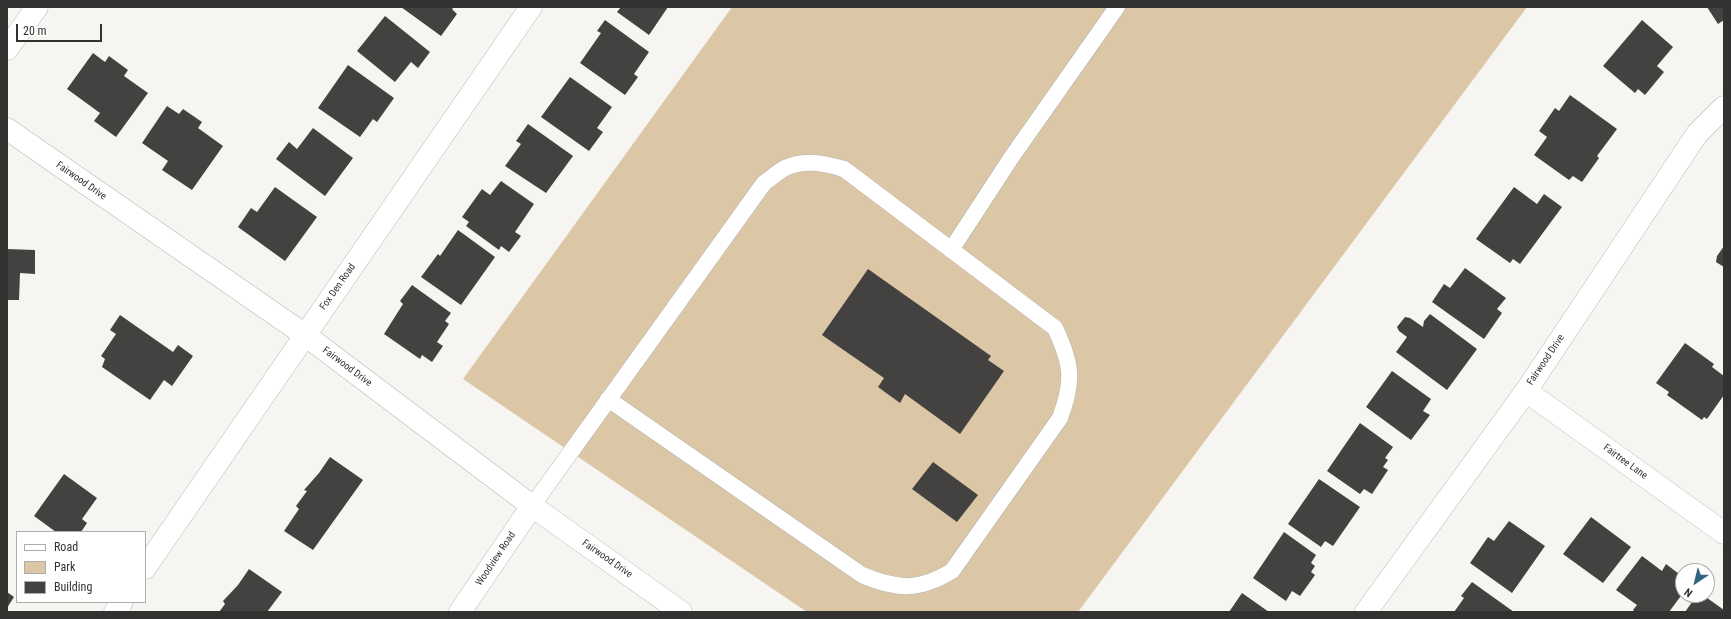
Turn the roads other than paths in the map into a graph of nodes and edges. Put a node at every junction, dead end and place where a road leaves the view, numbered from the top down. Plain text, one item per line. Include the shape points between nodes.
1 (37, 7) edge
2 (531, 7) edge
3 (1117, 7) edge
4 (7, 49) edge
5 (1724, 107) edge
6 (7, 129) edge
7 (952, 250) junction
8 (305, 335) junction
9 (1526, 391) junction
10 (608, 399) junction
11 (532, 506) junction
12 (1724, 533) edge
13 (146, 567) edge
14 (121, 603) edge
15 (115, 612) edge
16 (460, 612) edge
17 (681, 612) edge
18 (1366, 612) edge

1 - 4 street
2 - 8 street, Fox Den Road
3 - 7 lane via 1011,158
5 - 9 street, Fairwood Drive via 1697,134
6 - 8 street, Fairwood Drive
7 - 10 lane via 844,169 823,163 802,163 785,168 764,183
7 - 10 lane via 1055,328 1066,351 1070,375 1067,400 1060,418 952,571 936,580 913,586 898,585 884,584 862,575
8 - 11 street, Fairwood Drive
8 - 13 street, Fox Den Road
9 - 12 street, Fairtree Lane
9 - 18 street, Fairwood Drive
10 - 11 lane
11 - 16 street, Woodview Road
11 - 17 street, Fairwood Drive
14 - 15 street

